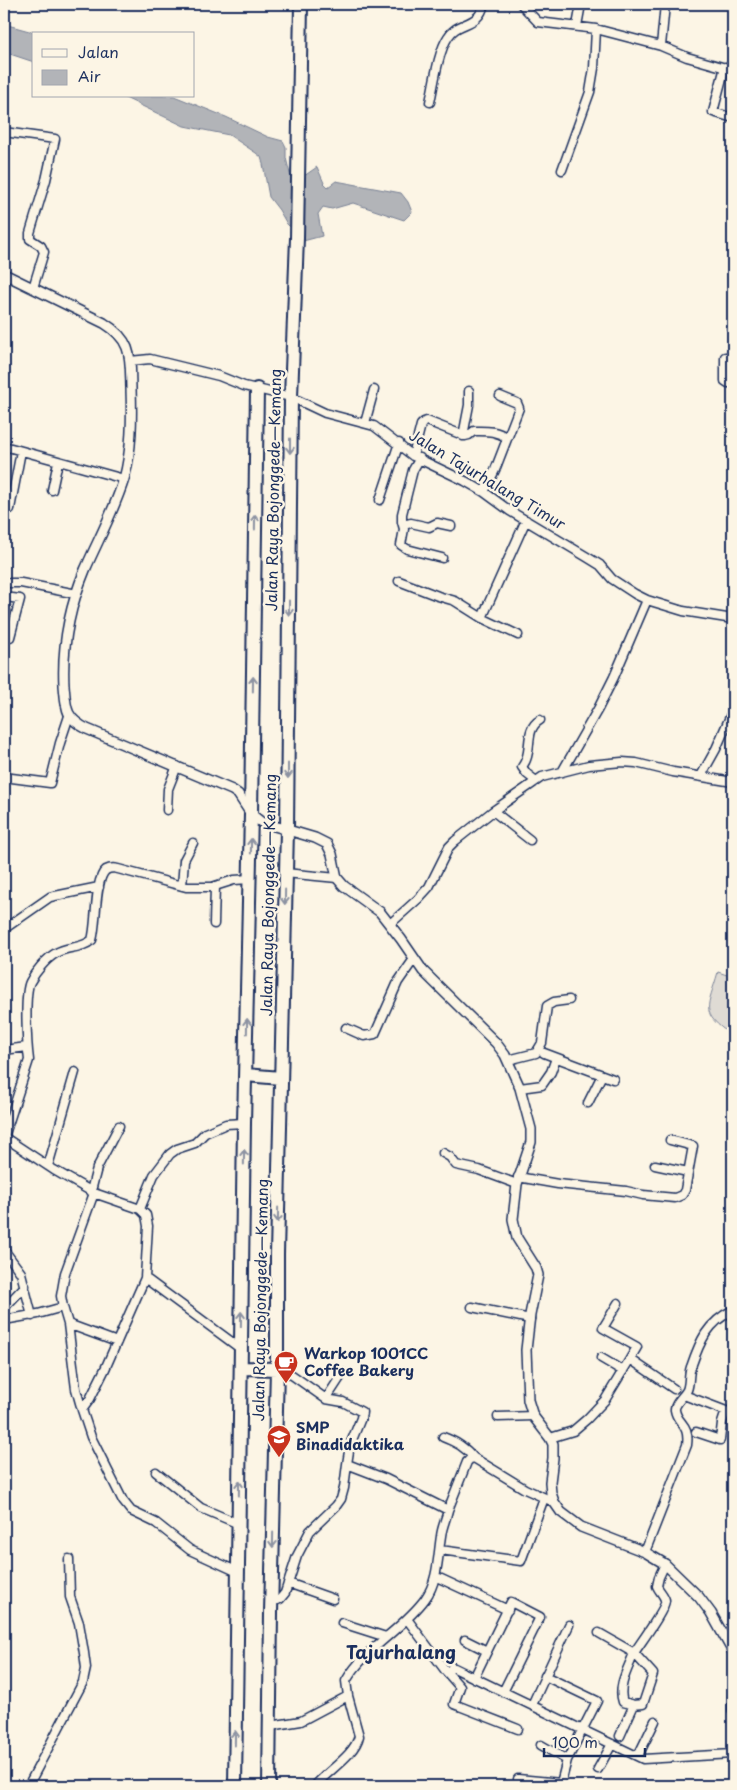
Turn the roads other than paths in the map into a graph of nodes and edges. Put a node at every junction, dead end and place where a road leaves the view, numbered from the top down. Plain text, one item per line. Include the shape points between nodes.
1 (301, 4) edge
2 (484, 4) edge
3 (522, 4) edge
4 (581, 4) edge
5 (665, 4) edge
6 (577, 26) junction
7 (596, 30) junction
8 (662, 46) junction
9 (729, 68) edge
10 (430, 102) dead end
11 (733, 118) edge
12 (4, 132) edge
13 (562, 170) dead end
14 (4, 274) edge
15 (33, 288) junction
16 (729, 357) edge
17 (130, 361) junction
18 (733, 383) edge
19 (257, 389) junction
20 (374, 390) dead end
21 (468, 391) dead end
22 (500, 396) dead end
23 (291, 397) junction
24 (365, 423) junction
25 (464, 436) junction
26 (507, 438) junction
27 (399, 443) junction
28 (4, 446) edge
29 (21, 451) junction
30 (417, 457) junction
31 (58, 462) junction
32 (124, 479) junction
33 (52, 490) dead end
34 (484, 492) junction
35 (380, 500) dead end
36 (10, 509) dead end
37 (526, 520) junction
38 (403, 526) junction
39 (451, 526) dead end
40 (442, 558) dead end
41 (399, 581) dead end
42 (4, 584) edge
43 (77, 594) junction
44 (4, 597) edge
45 (647, 600) junction
46 (482, 618) junction
47 (733, 619) edge
48 (518, 635) dead end
49 (10, 636) dead end
50 (733, 710) edge
51 (69, 716) junction
52 (540, 720) dead end
53 (177, 766) junction
54 (562, 772) junction
55 (700, 776) junction
56 (4, 777) edge
57 (536, 781) junction
58 (733, 782) edge
59 (167, 810) dead end
60 (493, 811) junction
61 (252, 814) junction
62 (287, 830) junction
63 (530, 840) dead end
64 (193, 843) dead end
65 (285, 873) junction
66 (337, 878) junction
67 (250, 879) junction
68 (182, 886) junction
69 (215, 886) junction
70 (99, 887) junction
71 (214, 924) dead end
72 (390, 924) junction
73 (4, 929) edge
74 (414, 959) junction
75 (569, 1000) dead end
76 (346, 1028) dead end
77 (27, 1048) junction
78 (4, 1050) edge
79 (544, 1053) dead end
80 (556, 1058) junction
81 (508, 1060) junction
82 (75, 1072) dead end
83 (246, 1075) junction
84 (602, 1076) junction
85 (281, 1078) junction
86 (613, 1079) dead end
87 (520, 1088) junction
88 (588, 1103) dead end
89 (244, 1123) junction
90 (119, 1126) dead end
91 (4, 1137) edge
92 (670, 1140) dead end
93 (443, 1154) dead end
94 (655, 1165) dead end
95 (48, 1166) junction
96 (688, 1172) junction
97 (517, 1180) junction
98 (92, 1192) junction
99 (140, 1209) junction
100 (4, 1250) edge
101 (6, 1260) edge
102 (145, 1278) junction
103 (25, 1286) junction
104 (618, 1302) dead end
105 (63, 1307) junction
106 (472, 1307) dead end
107 (4, 1308) edge
108 (733, 1310) edge
109 (32, 1316) junction
110 (530, 1319) junction
111 (4, 1320) edge
112 (68, 1324) junction
113 (117, 1342) junction
114 (241, 1349) junction
115 (601, 1358) dead end
116 (630, 1358) junction
117 (242, 1368) junction
118 (277, 1369) junction
119 (622, 1371) junction
120 (343, 1373) dead end
121 (674, 1389) dead end
122 (684, 1395) junction
123 (326, 1399) junction
124 (82, 1410) junction
125 (498, 1416) dead end
126 (533, 1416) junction
127 (696, 1432) dead end
128 (443, 1437) dead end
129 (550, 1438) junction
130 (474, 1458) junction
131 (347, 1464) junction
132 (156, 1472) dead end
133 (544, 1498) junction
134 (554, 1502) junction
135 (448, 1510) junction
136 (239, 1524) junction
137 (440, 1550) junction
138 (644, 1552) junction
139 (69, 1559) dead end
140 (665, 1564) junction
141 (238, 1572) junction
142 (439, 1578) dead end
143 (288, 1583) junction
144 (333, 1599) dead end
145 (271, 1602) junction
146 (508, 1610) junction
147 (407, 1619) junction
148 (342, 1623) dead end
149 (570, 1625) dead end
150 (598, 1633) dead end
151 (386, 1637) junction
152 (466, 1640) dead end
153 (487, 1651) junction
154 (634, 1652) junction
155 (733, 1652) edge
156 (452, 1667) dead end
157 (546, 1676) junction
158 (474, 1678) junction
159 (503, 1692) junction
160 (348, 1696) junction
161 (733, 1698) edge
162 (633, 1705) junction
163 (532, 1706) junction
164 (733, 1711) edge
165 (655, 1721) dead end
166 (270, 1726) junction
167 (518, 1729) dead end
168 (583, 1730) junction
169 (620, 1736) dead end
170 (612, 1744) junction
171 (541, 1745) dead end
172 (733, 1754) edge
173 (638, 1756) junction
174 (567, 1760) junction
175 (598, 1769) dead end
176 (518, 1779) dead end
177 (28, 1786) edge
178 (235, 1786) edge
179 (269, 1786) edge
180 (315, 1786) edge

1 - 23 highway, Jalan Raya Bojonggede—Kemang
2 - 10 street via 480,16 449,35 442,50
3 - 6 street via 538,22
4 - 6 street
5 - 8 street
6 - 7 street
7 - 8 street
7 - 13 street via 590,92
8 - 9 street via 687,57
9 - 11 street via 713,112
12 - 15 street via 55,139 30,233 30,239 44,252
14 - 15 street
15 - 17 street via 113,328 124,340
16 - 18 street via 725,381
17 - 19 street, Jalan Tajurhalang Timur via 150,359
17 - 32 street via 131,432
19 - 23 street, Jalan Tajurhalang Timur
61 -> 19 highway, Jalan Raya Bojonggede—Kemang
20 - 24 street
21 - 25 street
22 - 26 street via 518,404
23 - 24 street, Jalan Tajurhalang Timur via 325,413
23 -> 62 highway, Jalan Raya Bojonggede—Kemang
24 - 27 street, Jalan Tajurhalang Timur
25 - 26 street via 474,431 492,431
25 - 30 street via 424,422
26 - 34 street
27 - 30 street, Jalan Tajurhalang Timur
27 - 35 street
28 - 29 street
29 - 31 street
29 - 36 street
30 - 34 street, Jalan Tajurhalang Timur
30 - 38 street via 402,514
31 - 32 street
31 - 33 street
32 - 43 street
34 - 37 street, Jalan Tajurhalang Timur
37 - 45 street, Jalan Tajurhalang Timur via 600,565 612,579
37 - 46 street
38 - 39 street via 411,523 429,527 437,523
38 - 40 street via 402,547
41 - 46 street via 455,601
42 - 43 street via 21,583
43 - 51 street via 64,651
44 - 49 street via 20,599
45 - 47 street, Jalan Tajurhalang Timur via 683,611
45 - 54 street via 614,677
46 - 48 street
50 - 55 street
51 - 53 street via 87,728
51 - 56 street via 50,784
52 - 57 street via 530,733 528,753 522,767
53 - 59 street via 168,790
53 - 61 street via 232,790
54 - 55 street via 622,762
54 - 57 street
55 - 58 street
57 - 60 street
60 - 63 street
60 - 72 street via 455,840 429,887
61 - 62 street via 261,822
67 -> 61 highway, Jalan Raya Bojonggede—Kemang
62 - 65 highway, Jalan Raya Bojonggede—Kemang
62 - 66 street via 327,844
64 - 68 street via 184,860
65 - 66 street
65 -> 85 highway, Jalan Raya Bojonggede—Kemang
66 - 72 street via 352,894 380,912
67 - 69 street
83 -> 67 highway, Jalan Raya Bojonggede—Kemang
68 - 69 street
68 - 70 street via 111,868 105,871
69 - 71 street
70 - 73 street via 50,897
70 - 77 street via 92,940 52,955 30,982
72 - 74 street
74 - 76 street via 394,990 375,1034 364,1036
74 - 81 street via 496,1043
75 - 81 street via 547,1006 542,1042 536,1053
77 - 78 street
77 - 91 street via 29,1060
79 - 80 street
80 - 84 street
80 - 87 street via 542,1084
81 - 87 street
82 - 95 street
83 - 85 highway
83 - 89 highway, Jalan Raya Bojonggede—Kemang
84 - 86 street
84 - 88 street
85 -> 118 highway, Jalan Raya Bojonggede—Kemang
87 - 97 street via 531,1136
89 - 99 street via 221,1126 170,1154 154,1175
114 -> 89 highway, Jalan Raya Bojonggede—Kemang
90 - 98 street via 97,1168
91 - 95 street
92 - 96 street via 694,1146
93 - 97 street via 456,1165
94 - 96 street
95 - 98 street
96 - 97 street via 685,1190 675,1198
97 - 110 street via 514,1226 517,1238 538,1275
98 - 99 street
98 - 105 street via 65,1273 61,1296
99 - 102 street via 148,1226
100 - 101 street
101 - 103 street via 21,1273
102 - 113 street
102 - 114 street
103 - 107 street
103 - 109 street
104 - 116 street via 603,1328 637,1347
105 - 109 street
105 - 112 street
106 - 110 street
108 - 122 street via 719,1317 705,1333
109 - 111 street
110 - 126 street via 526,1365 528,1400
112 - 113 street
112 - 124 street
113 - 124 street
114 - 117 highway, Jalan Raya Bojonggede—Kemang
115 - 119 street
116 - 119 street
116 - 121 street
117 - 118 highway
136 -> 117 highway, Jalan Raya Bojonggede—Kemang
118 - 123 street via 292,1375
118 -> 145 highway, Jalan Raya Bojonggede—Kemang
119 - 129 street via 605,1400 573,1432
120 - 123 street
122 - 127 street via 726,1411 720,1440
122 - 138 street via 675,1408 688,1433 686,1449
123 - 131 street via 343,1402 362,1412
124 - 141 street via 116,1488 131,1511 156,1524 190,1550
125 - 126 street
126 - 129 street
128 - 130 street via 462,1446
129 - 134 street via 554,1451 550,1482
130 - 133 street
130 - 135 street via 467,1462
131 - 135 street via 386,1479
131 - 143 street via 341,1499 310,1531
132 - 136 street via 201,1508
133 - 134 street
133 - 137 street via 521,1561
134 - 138 street via 581,1527
135 - 137 street
136 - 141 highway, Jalan Raya Bojonggede—Kemang
137 - 147 street via 428,1593
138 - 140 street
139 - 177 street via 70,1597 84,1653 83,1682
140 - 154 street via 657,1583 665,1604
140 - 155 street via 698,1597
178 -> 141 highway, Jalan Raya Bojonggede—Kemang
142 - 146 street
143 - 144 street
143 - 145 street via 280,1599
145 - 166 highway, Jalan Raya Bojonggede—Kemang
146 - 153 street
146 - 159 street via 511,1602 540,1616
147 - 151 street
147 - 167 street via 460,1687 454,1704
148 - 151 street
149 - 157 street
150 - 154 street
151 - 160 street via 349,1676 346,1681
152 - 153 street
153 - 158 street
154 - 162 street via 623,1680 621,1697 623,1702
154 - 162 street via 653,1674 643,1704
156 - 158 street
157 - 163 street
157 - 168 street via 598,1701
158 - 159 street
159 - 163 street
160 - 166 street via 302,1721
160 - 180 street via 358,1741
161 - 164 street
162 - 169 street
163 - 168 street
165 - 173 street
166 - 179 highway, Jalan Raya Bojonggede—Kemang
168 - 170 street
168 - 174 street
170 - 173 street
170 - 175 street
171 - 174 street
172 - 173 street via 643,1759
174 - 176 street via 561,1783

